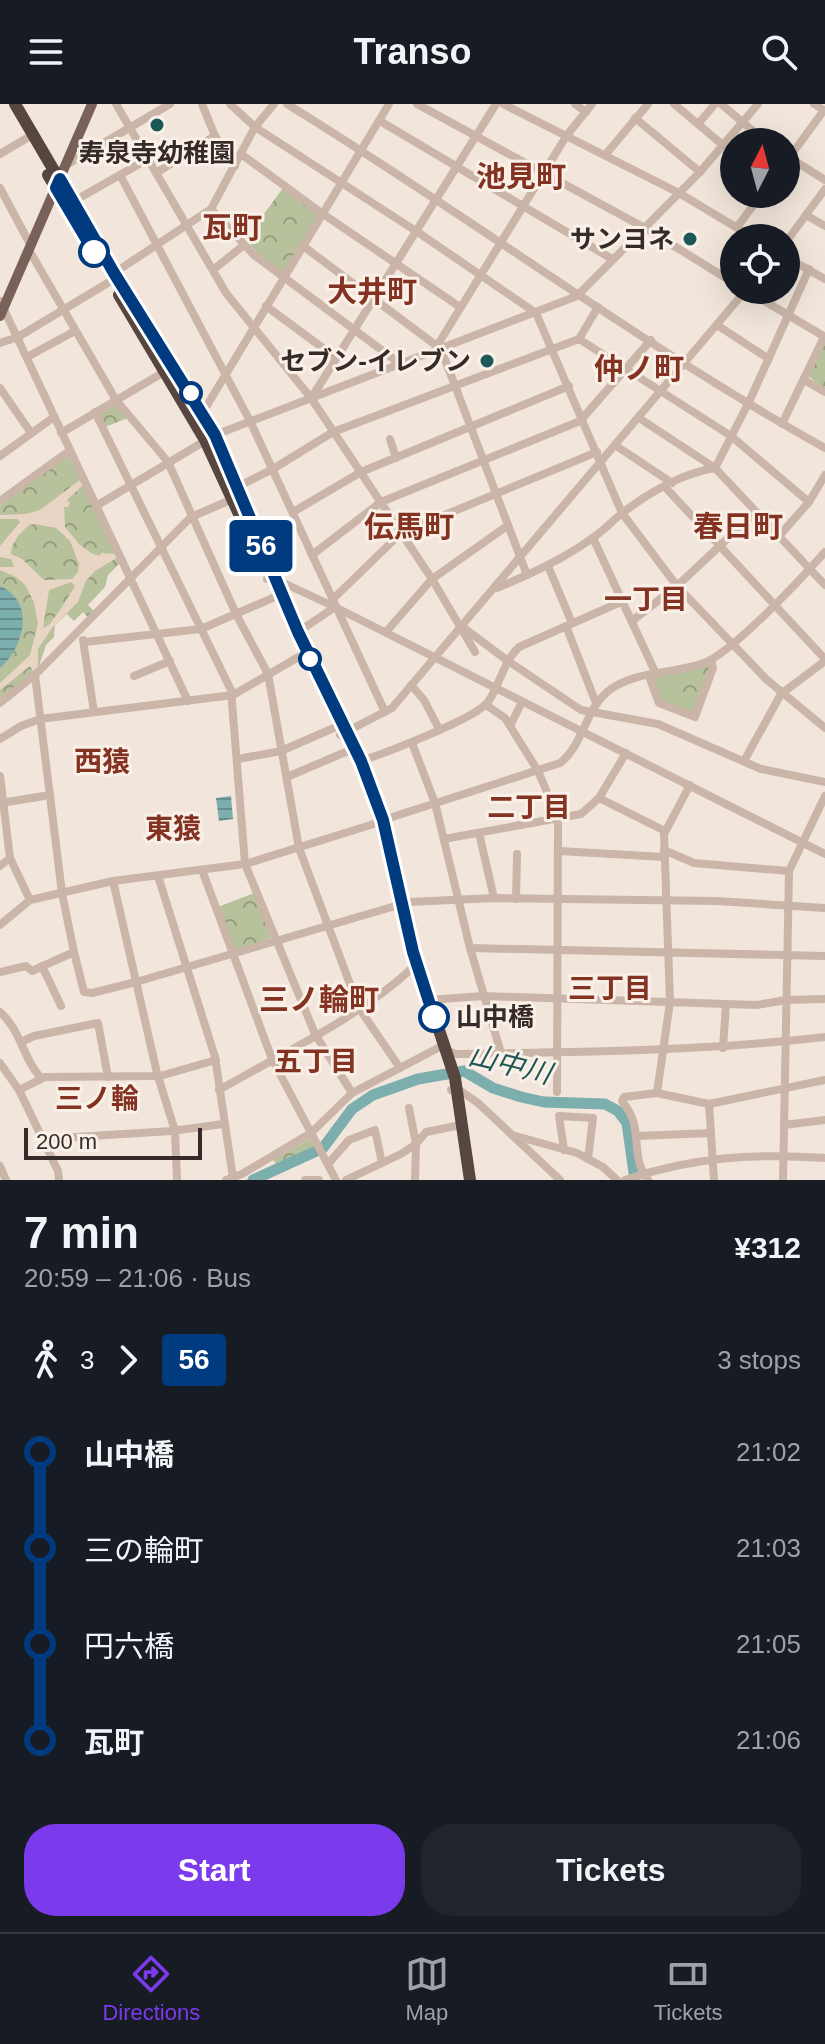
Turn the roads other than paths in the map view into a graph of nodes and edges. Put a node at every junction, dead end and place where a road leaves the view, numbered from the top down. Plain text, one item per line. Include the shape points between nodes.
1 (7, 104) edge
2 (15, 104) edge
3 (92, 104) edge
4 (116, 104) edge
5 (170, 104) edge
6 (202, 104) edge
7 (230, 104) edge
8 (274, 104) edge
9 (287, 104) edge
10 (417, 104) edge
11 (496, 104) edge
12 (503, 104) edge
13 (575, 104) edge
14 (592, 104) edge
15 (648, 104) edge
16 (674, 104) edge
17 (718, 104) edge
18 (758, 104) edge
19 (814, 104) edge
20 (386, 105) edge
21 (824, 110) edge
22 (586, 112) junction
23 (635, 118) junction
24 (380, 121) junction
25 (743, 123) junction
26 (698, 124) junction
27 (255, 127) junction
28 (739, 128) edge
29 (749, 128) edge
30 (130, 129) junction
31 (567, 135) junction
32 (215, 136) junction
33 (476, 136) junction
34 (27, 138) junction
35 (800, 141) edge
36 (720, 143) edge
37 (361, 150) junction
38 (720, 150) edge
39 (0, 154) edge
40 (241, 154) junction
41 (606, 154) junction
42 (148, 159) junction
43 (66, 165) junction
44 (235, 166) junction
45 (800, 166) edge
46 (456, 167) junction
47 (700, 172) junction
48 (156, 173) junction
49 (544, 173) junction
50 (120, 175) junction
51 (825, 180) edge
52 (342, 182) junction
53 (58, 183) junction
54 (0, 188) edge
55 (825, 189) edge
56 (679, 193) junction
57 (436, 199) junction
58 (74, 201) junction
59 (523, 207) junction
60 (751, 208) edge
61 (211, 209) junction
62 (323, 214) junction
63 (806, 215) junction
64 (732, 224) edge
65 (739, 224) edge
66 (799, 224) edge
67 (187, 225) junction
68 (825, 226) edge
69 (645, 228) junction
70 (416, 231) junction
71 (501, 243) junction
72 (158, 244) junction
73 (244, 245) junction
74 (303, 246) junction
75 (30, 248) junction
76 (612, 259) junction
77 (395, 262) junction
78 (800, 264) edge
79 (809, 269) junction
80 (213, 270) junction
81 (720, 274) edge
82 (481, 276) junction
83 (113, 277) junction
84 (284, 278) junction
85 (825, 279) edge
86 (580, 294) junction
87 (372, 298) junction
88 (734, 304) edge
89 (770, 304) edge
90 (266, 306) junction
91 (460, 307) junction
92 (598, 307) junction
93 (1, 308) edge
94 (63, 310) junction
95 (536, 313) junction
96 (789, 315) junction
97 (717, 325) junction
98 (253, 329) junction
99 (353, 329) junction
100 (75, 331) junction
101 (18, 337) junction
102 (825, 337) edge
103 (579, 339) junction
104 (651, 340) junction
105 (0, 343) edge
106 (439, 347) junction
107 (552, 350) junction
108 (27, 357) junction
109 (335, 357) junction
110 (769, 359) junction
111 (685, 362) junction
112 (399, 363) junction
113 (625, 369) junction
114 (164, 372) junction
115 (224, 375) junction
116 (804, 380) junction
117 (569, 386) junction
118 (455, 387) junction
119 (0, 388) edge
120 (661, 391) junction
121 (825, 392) edge
122 (311, 398) junction
123 (116, 400) junction
124 (749, 402) junction
125 (95, 412) junction
126 (203, 412) junction
127 (54, 417) junction
128 (639, 418) junction
129 (583, 419) junction
130 (250, 421) junction
131 (782, 424) junction
132 (470, 428) junction
133 (333, 432) junction
134 (31, 433) junction
135 (61, 433) junction
136 (731, 436) junction
137 (210, 437) junction
138 (390, 439) dead end
139 (615, 445) junction
140 (825, 448) edge
141 (69, 451) junction
142 (1, 453) edge
143 (599, 457) junction
144 (396, 458) junction
145 (168, 462) junction
146 (483, 462) junction
147 (715, 468) junction
148 (273, 469) junction
149 (361, 472) junction
150 (825, 475) edge
151 (131, 485) junction
152 (668, 485) junction
153 (235, 493) junction
154 (495, 494) junction
155 (0, 501) edge
156 (381, 502) junction
157 (809, 502) junction
158 (96, 506) junction
159 (293, 512) junction
160 (756, 512) junction
161 (622, 513) junction
162 (191, 517) junction
163 (507, 526) junction
164 (401, 533) junction
165 (779, 536) junction
166 (593, 538) junction
167 (720, 546) junction
168 (162, 547) junction
169 (825, 552) edge
170 (312, 555) junction
171 (519, 557) junction
172 (548, 566) junction
173 (810, 569) junction
174 (527, 575) junction
175 (132, 579) junction
176 (271, 579) junction
177 (432, 579) junction
178 (825, 585) edge
179 (677, 586) junction
180 (493, 590) junction
181 (275, 597) junction
182 (623, 601) junction
183 (334, 603) junction
184 (774, 604) junction
185 (236, 614) junction
186 (632, 621) junction
187 (569, 624) junction
188 (461, 626) junction
189 (201, 629) junction
190 (298, 632) junction
191 (386, 632) junction
192 (77, 634) junction
193 (157, 634) junction
194 (85, 642) junction
195 (733, 644) junction
196 (475, 652) dead end
197 (304, 654) junction
198 (435, 657) junction
199 (711, 660) junction
200 (825, 660) edge
201 (170, 661) junction
202 (508, 661) junction
203 (268, 674) junction
204 (35, 675) junction
205 (652, 675) junction
206 (134, 676) dead end
207 (411, 685) junction
208 (495, 688) junction
209 (781, 694) junction
210 (233, 695) junction
211 (188, 701) junction
212 (522, 702) junction
213 (0, 703) edge
214 (486, 705) junction
215 (594, 708) junction
216 (94, 712) junction
217 (385, 712) junction
218 (695, 717) junction
219 (40, 719) junction
220 (510, 726) junction
221 (825, 728) edge
222 (439, 729) junction
223 (581, 731) junction
224 (341, 732) junction
225 (688, 736) junction
226 (0, 739) edge
227 (412, 743) junction
228 (281, 751) junction
229 (348, 751) junction
230 (626, 753) junction
231 (238, 759) junction
232 (361, 761) junction
233 (744, 761) junction
234 (538, 771) junction
235 (0, 776) edge
236 (287, 777) junction
237 (825, 782) edge
238 (690, 785) junction
239 (50, 795) junction
240 (599, 798) junction
241 (2, 802) edge
242 (435, 803) junction
243 (824, 803) edge
244 (558, 818) junction
245 (380, 821) junction
246 (665, 831) junction
247 (479, 833) junction
248 (444, 839) junction
249 (803, 842) junction
250 (299, 848) junction
251 (559, 851) junction
252 (664, 853) junction
253 (517, 854) dead end
254 (825, 854) edge
255 (10, 858) junction
256 (245, 864) junction
257 (0, 866) edge
258 (202, 870) junction
259 (789, 871) junction
260 (158, 876) junction
261 (113, 881) junction
262 (62, 893) junction
263 (458, 898) junction
264 (494, 898) junction
265 (516, 899) junction
266 (558, 899) junction
267 (30, 900) junction
268 (666, 901) junction
269 (398, 904) junction
270 (788, 906) junction
271 (825, 908) edge
272 (329, 924) junction
273 (0, 925) edge
274 (275, 940) junction
275 (470, 948) junction
276 (558, 950) junction
277 (74, 952) junction
278 (232, 953) junction
279 (668, 953) junction
280 (788, 954) junction
281 (825, 956) edge
282 (42, 966) junction
283 (186, 967) junction
284 (410, 970) junction
285 (0, 972) edge
286 (136, 982) junction
287 (483, 996) junction
288 (558, 998) junction
289 (825, 999) edge
290 (427, 1000) junction
291 (786, 1000) junction
292 (670, 1002) junction
293 (726, 1004) junction
294 (61, 1006) dead end
295 (359, 1008) junction
296 (0, 1012) edge
297 (315, 1034) junction
298 (825, 1037) edge
299 (21, 1042) junction
300 (785, 1042) junction
301 (723, 1048) junction
302 (664, 1050) junction
303 (558, 1051) junction
304 (501, 1053) junction
305 (445, 1057) junction
306 (272, 1059) junction
307 (216, 1060) junction
308 (1, 1067) edge
309 (400, 1068) junction
310 (160, 1076) junction
311 (108, 1077) junction
312 (41, 1078) junction
313 (825, 1080) edge
314 (453, 1084) junction
315 (785, 1088) junction
316 (19, 1090) junction
317 (219, 1090) junction
318 (557, 1092) dead end
319 (352, 1093) junction
320 (657, 1093) junction
321 (709, 1104) junction
322 (409, 1108) dead end
323 (825, 1120) edge
324 (223, 1124) junction
325 (784, 1125) junction
326 (456, 1126) junction
327 (175, 1131) junction
328 (311, 1133) junction
329 (711, 1133) junction
330 (511, 1135) junction
331 (637, 1136) junction
332 (43, 1139) junction
333 (416, 1144) junction
334 (564, 1150) junction
335 (784, 1155) junction
336 (825, 1158) edge
337 (588, 1159) junction
338 (713, 1159) junction
339 (382, 1163) junction
340 (328, 1164) junction
341 (0, 1166) edge
342 (646, 1177) edge
343 (230, 1179) edge
344 (6, 1180) edge
345 (59, 1180) edge
346 (177, 1180) edge
347 (305, 1180) edge
348 (319, 1180) edge
349 (336, 1180) edge
350 (346, 1180) edge
351 (415, 1180) edge
352 (464, 1180) edge
353 (470, 1180) edge
354 (560, 1180) edge
355 (617, 1180) edge
356 (625, 1180) edge
357 (714, 1180) edge
358 (783, 1180) edge

1 - 34 highway
2 - 53 highway
3 - 43 main road
4 - 30 street
5 - 30 street
6 - 32 street
7 - 27 street
8 - 27 street
9 - 37 street
10 - 33 street
11 - 33 street
12 - 31 street
13 - 22 street
14 - 22 street
15 - 23 street
16 - 26 street
17 - 25 street
17 - 26 street
18 - 25 street
19 - 21 street
20 - 24 street
21 - 35 street
22 - 31 street
23 - 41 street
23 - 47 street
24 - 37 street
24 - 46 street
25 - 28 street
25 - 29 street
26 - 36 street
27 - 40 street
27 - 52 street
30 - 42 street
30 - 43 street
31 - 41 street
31 - 49 street
32 - 44 street
32 - 48 street
33 - 46 street
33 - 49 street
34 - 39 street
34 - 53 highway
37 - 52 street
37 - 57 street
38 - 47 street
40 - 44 street
40 - 62 street
41 - 56 street
42 - 48 street
42 - 50 street
43 - 53 main road
44 - 61 street
45 - 51 street
46 - 57 street
46 - 59 street
47 - 56 street
48 - 67 street
49 - 59 street
49 - 69 street
50 - 58 street
50 - 72 street
52 - 62 street
52 - 70 street
53 - 58 highway
53 - 75 main road
53 - 83 highway
54 - 75 street
55 - 63 street
56 - 64 street
56 - 69 street
57 - 70 street
57 - 71 street
58 - 83 highway
59 - 71 street
59 - 76 street
60 - 65 street
61 - 67 street
61 - 73 street
62 - 74 street
62 - 77 street
63 - 66 street
63 - 68 street
67 - 72 street
67 - 80 street
69 - 76 street
69 - 81 street
70 - 77 street
70 - 82 street
71 - 82 street
71 - 86 street
72 - 83 street
72 - 115 street
73 - 80 street
73 - 84 street
74 - 84 street
74 - 87 street
75 - 93 main road
75 - 94 street
76 - 86 street
77 - 87 street
77 - 91 street
78 - 79 street
79 - 85 street
79 - 96 street
80 - 98 street
82 - 91 street
82 - 95 street
83 - 94 street
83 - 114 highway
83 - 126 highway
84 - 90 street
84 - 99 street
86 - 92 street
86 - 95 street
87 - 99 street
87 - 106 street
88 - 97 street
89 - 96 street
90 - 98 street
90 - 109 street
91 - 106 street
92 - 103 street
92 - 104 street
93 - 101 street
94 - 100 street
94 - 101 street
95 - 106 street
95 - 107 street
96 - 102 street
96 - 110 street
97 - 110 street
97 - 111 street
98 - 115 street
98 - 122 street
99 - 109 street
99 - 112 street
100 - 108 street
100 - 123 street
101 - 105 street
101 - 108 street
102 - 116 street
103 - 107 street
103 - 113 street
104 - 111 street
104 - 113 street
106 - 112 street
106 - 118 street
107 - 117 street
107 - 118 street
108 - 127 street
109 - 122 street
110 - 124 street
111 - 120 street
111 - 124 street
112 - 122 street
113 - 120 street
113 - 129 street
114 - 123 street
114 - 137 highway
115 - 126 street
115 - 130 street
116 - 121 street
116 - 131 street
117 - 129 street
117 - 132 street
118 - 132 street
118 - 133 street
119 - 134 street
120 - 128 street
120 - 136 street
122 - 130 street
122 - 133 street
123 - 125 street
123 - 145 street
124 - 131 street
124 - 136 street
125 - 135 street
125 - 151 street
126 - 137 highway
127 - 134 street
127 - 135 street
128 - 139 street
128 - 147 street
129 - 143 street
129 - 146 street
130 - 137 street
130 - 148 street
131 - 140 street
132 - 144 street
132 - 146 street
133 - 148 street
133 - 149 street
134 - 142 street
135 - 141 street
136 - 147 street
136 - 157 street
137 - 145 street
137 - 153 highway
138 - 144 street
139 - 143 street
139 - 152 street
141 - 155 street
141 - 158 street
143 - 154 street
143 - 161 street
143 - 171 street
144 - 149 street
145 - 151 street
145 - 162 street
146 - 154 street
146 - 156 street
147 - 152 street
147 - 160 street
148 - 153 street
148 - 159 street
149 - 156 street
149 - 159 street
150 - 157 street
151 - 158 street
151 - 168 street
152 - 161 street
152 - 167 street
153 - 162 street
153 - 176 highway
154 - 163 street
154 - 164 street
156 - 164 street
156 - 170 street
157 - 165 street
158 - 175 street
159 - 170 street
160 - 165 street
160 - 167 street
161 - 166 street
161 - 179 street
162 - 168 street
162 - 185 street
163 - 171 street
163 - 177 street
164 - 177 street
164 - 183 street
165 - 173 street
166 - 172 street
166 - 182 street
167 - 179 street
167 - 184 street
168 - 175 street
168 - 189 street
169 - 173 street
170 - 183 street
171 - 174 street
171 - 180 street
172 - 174 street
172 - 187 street
173 - 178 street
173 - 184 street
174 - 180 street
175 - 192 street
175 - 193 street
176 - 181 highway
176 - 183 street
176 - 190 highway
177 - 188 street
177 - 191 street
179 - 186 street
179 - 195 street
180 - 188 street
181 - 185 street
181 - 197 highway
182 - 186 street
182 - 187 street
183 - 190 street
183 - 191 street
183 - 217 street
184 - 195 street
184 - 200 street
185 - 189 street
185 - 203 street
186 - 205 street
187 - 202 street via 523,644
187 - 215 street
188 - 196 street
188 - 198 street
188 - 202 street
189 - 193 street
189 - 210 street
190 - 197 highway
191 - 198 street
192 - 194 street
192 - 204 street
193 - 194 street
193 - 201 street
194 - 216 street
195 - 199 street
195 - 209 street
197 - 203 street
197 - 224 highway
198 - 207 street
198 - 208 street
199 - 205 street
199 - 218 street via 713,668
200 - 209 street
201 - 206 street
201 - 211 street
202 - 208 street
202 - 215 street via 569,704
203 - 210 street
203 - 228 street
204 - 213 street
204 - 219 street
205 - 215 street via 618,684
205 - 218 street via 659,703
207 - 217 street
207 - 222 street
208 - 212 street
208 - 214 street
209 - 221 street
209 - 233 street
210 - 211 street
210 - 231 street
211 - 216 street
212 - 220 street
212 - 223 street
214 - 220 street
214 - 222 street
215 - 223 street
215 - 225 street
216 - 219 street
217 - 224 street
218 - 225 street
219 - 226 street
219 - 239 street
220 - 234 street
222 - 227 street
223 - 230 street
223 - 234 street via 568,756
224 - 228 street
224 - 229 highway
224 - 232 highway
225 - 233 street
227 - 232 street
227 - 242 street
228 - 231 street
228 - 236 street
229 - 236 street
229 - 245 highway
230 - 238 street
230 - 240 street
231 - 256 street
232 - 245 highway
233 - 237 street
234 - 242 street
234 - 244 street
235 - 241 street
236 - 250 street
238 - 246 street
238 - 249 street
239 - 241 street
239 - 262 street
240 - 244 street via 581,814
240 - 246 street
241 - 255 street
242 - 245 street
242 - 248 street
243 - 249 street
244 - 247 street
244 - 251 street
245 - 250 street
245 - 269 highway
246 - 252 street
247 - 248 street
247 - 264 street
248 - 263 street
249 - 254 street
249 - 259 street
250 - 256 street
250 - 272 street
251 - 252 street
251 - 266 street
252 - 259 street via 694,863
252 - 268 street
253 - 265 street
255 - 257 street
255 - 267 street
256 - 258 street
256 - 274 street
258 - 260 street
258 - 278 street
259 - 270 street
260 - 261 street
260 - 283 street
261 - 262 street
261 - 286 street
262 - 267 street
262 - 277 street
263 - 264 street
263 - 269 street
263 - 275 street
264 - 265 street
265 - 266 street
266 - 268 street
266 - 276 street
267 - 273 street
268 - 270 street
268 - 279 street
269 - 272 street
269 - 284 highway
269 - 290 highway
270 - 271 street
270 - 280 street
272 - 274 street
272 - 295 street
274 - 278 street
274 - 297 street
275 - 276 street
275 - 287 street
276 - 279 street
276 - 288 street
277 - 282 street
277 - 286 street via 84,992
278 - 283 street
278 - 306 street
279 - 280 street
279 - 292 street
280 - 281 street
280 - 291 street
282 - 285 street
282 - 294 street
283 - 286 street
283 - 307 street
284 - 295 street
284 - 305 highway
286 - 310 street
287 - 288 street
287 - 290 street
287 - 304 street
288 - 292 street
288 - 303 street
289 - 291 street
290 - 305 highway
291 - 293 street
291 - 300 street
292 - 293 street
292 - 302 street
293 - 301 street
295 - 297 street
295 - 309 street
296 - 299 street
297 - 306 street
297 - 319 street
298 - 300 street
299 - 311 street via 98,1023
299 - 312 street
300 - 301 street
300 - 315 street
301 - 302 street
302 - 303 street
302 - 320 street
303 - 304 street
303 - 318 street
304 - 305 street
305 - 309 street
305 - 314 highway
306 - 317 street
306 - 328 street
307 - 310 street
307 - 317 street
308 - 316 street
309 - 319 street
310 - 311 street
310 - 327 street
311 - 312 street
312 - 316 street
313 - 315 street
314 - 326 highway
314 - 330 street
314 - 353 highway
315 - 321 street
315 - 325 street
316 - 332 street
317 - 324 street
319 - 328 street
320 - 321 street
320 - 331 street via 623,1099 636,1121
321 - 329 street
322 - 333 street
323 - 325 street
324 - 327 street
324 - 343 street
325 - 335 street
326 - 333 street via 426,1132
326 - 352 highway
327 - 332 street
327 - 346 street
328 - 340 street
328 - 343 street
329 - 331 street
329 - 338 street
330 - 334 street
330 - 354 street
331 - 342 street via 638,1160
332 - 345 street
333 - 339 street
333 - 351 street
334 - 337 street
334 - 337 street via 559,1116 593,1118
335 - 336 street
335 - 338 street
335 - 358 street
337 - 355 street
338 - 342 street
338 - 357 street
339 - 340 street via 375,1130 349,1140
339 - 350 street
340 - 349 street
341 - 344 street
342 - 356 street
347 - 348 street

